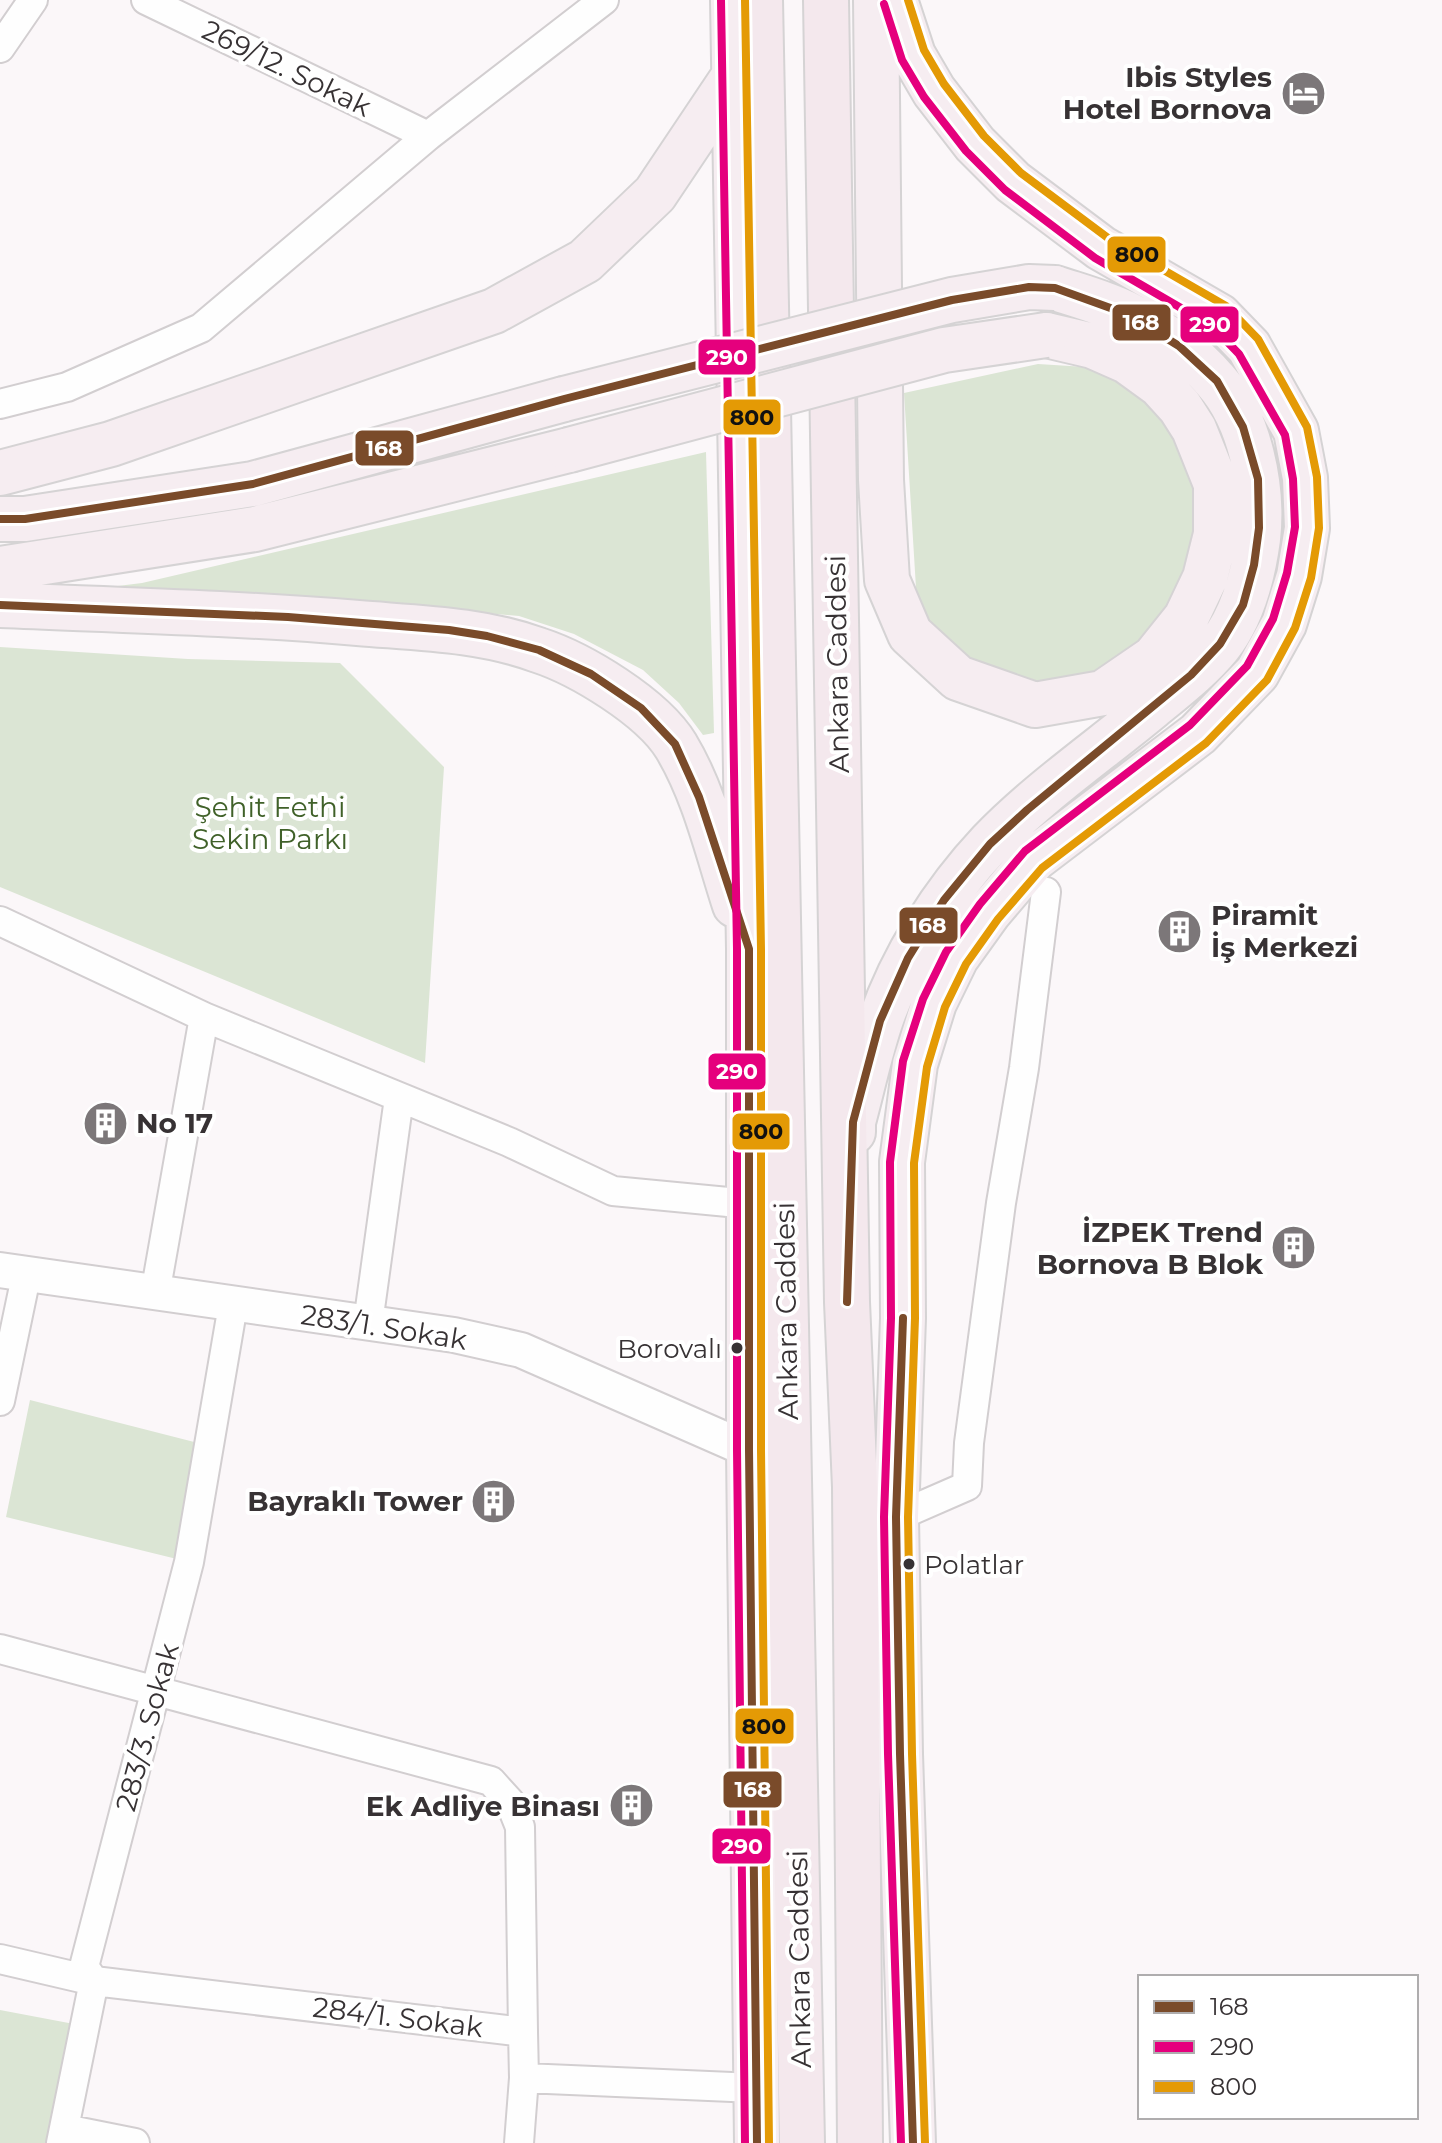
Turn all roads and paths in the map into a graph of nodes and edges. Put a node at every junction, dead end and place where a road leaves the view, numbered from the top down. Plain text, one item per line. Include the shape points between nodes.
1 (33, 0) edge
2 (146, 0) edge
3 (604, 0) edge
4 (733, 0) edge
5 (760, 0) edge
6 (826, 0) edge
7 (876, 0) edge
8 (895, 0) edge
9 (0, 48) edge
10 (734, 76) junction
11 (428, 136) junction
12 (0, 404) edge
13 (0, 473) edge
14 (0, 519) edge
15 (0, 569) edge
16 (0, 605) edge
17 (1046, 892) dead end
18 (0, 921) edge
19 (749, 949) junction
20 (204, 1017) junction
21 (399, 1098) junction
22 (749, 1204) junction
23 (13, 1271) edge
24 (155, 1294) junction
25 (847, 1302) junction
26 (233, 1305) junction
27 (368, 1323) junction
28 (0, 1401) edge
29 (749, 1450) junction
30 (896, 1517) junction
31 (0, 1649) edge
32 (158, 1691) junction
33 (0, 1959) edge
34 (94, 1981) junction
35 (523, 2032) junction
36 (524, 2078) junction
37 (755, 2088) junction
38 (63, 2136) edge
39 (135, 2143) edge
40 (519, 2143) edge
41 (757, 2143) edge
42 (802, 2143) edge
43 (860, 2143) edge
44 (913, 2143) edge

1 - 9 street
2 - 11 street, 269/12. Sokak
3 - 11 street
4 - 10 main road
5 - 42 highway, Ankara Caddesi
6 - 25 highway, Ankara Caddesi
7 - 15 main road, bridge via 881,480 887,580 910,634 958,678 1035,705 1103,693 1154,658 1186,618 1205,578 1216,534 1216,484 1194,429 1160,385 1127,361 1093,346 1046,335 944,350 569,450 255,529
8 - 30 main road via 913,55 934,91 1013,182 1101,248 1219,316 1249,347 1296,431 1307,528 1284,624 1257,673 1198,734 1034,859 956,958 934,1003 915,1064 902,1162
10 - 13 main road via 655,194 585,261 494,311 111,444
10 - 19 main road
11 - 12 street via 201,328 67,387
14 - 25 main road, bridge via 253,484 952,300 1029,287 1055,288 1127,314 1179,346 1217,381 1243,427 1258,479 1259,528 1243,605 1220,644 1191,675 990,844 944,900 908,958 880,1021 853,1122
16 - 19 main road via 449,630 539,650 591,674 641,708 675,744 699,797
17 - 30 street via 967,1486
18 - 20 street
19 - 22 main road
20 - 21 street
20 - 24 street
21 - 22 street via 613,1191
21 - 27 street
22 - 29 main road
23 - 24 street, 283/1. Sokak
23 - 28 street
24 - 26 street, 283/1. Sokak
25 - 43 highway, Ankara Caddesi via 855,1487
26 - 27 street, 283/1. Sokak
26 - 32 street, 283/3. Sokak via 189,1562
27 - 29 street, 283/1. Sokak via 521,1350
29 - 37 main road
30 - 44 main road
31 - 32 street
32 - 34 street, 283/3. Sokak via 84,1967
32 - 35 street via 491,1781 510,1802 520,1827
33 - 34 street, 284/1. Sokak
34 - 35 street, 284/1. Sokak
34 - 38 street, 283/3. Sokak
35 - 36 street, 284/1. Sokak
36 - 37 street
36 - 40 street, 284/1. Sokak
37 - 41 main road
38 - 39 street

